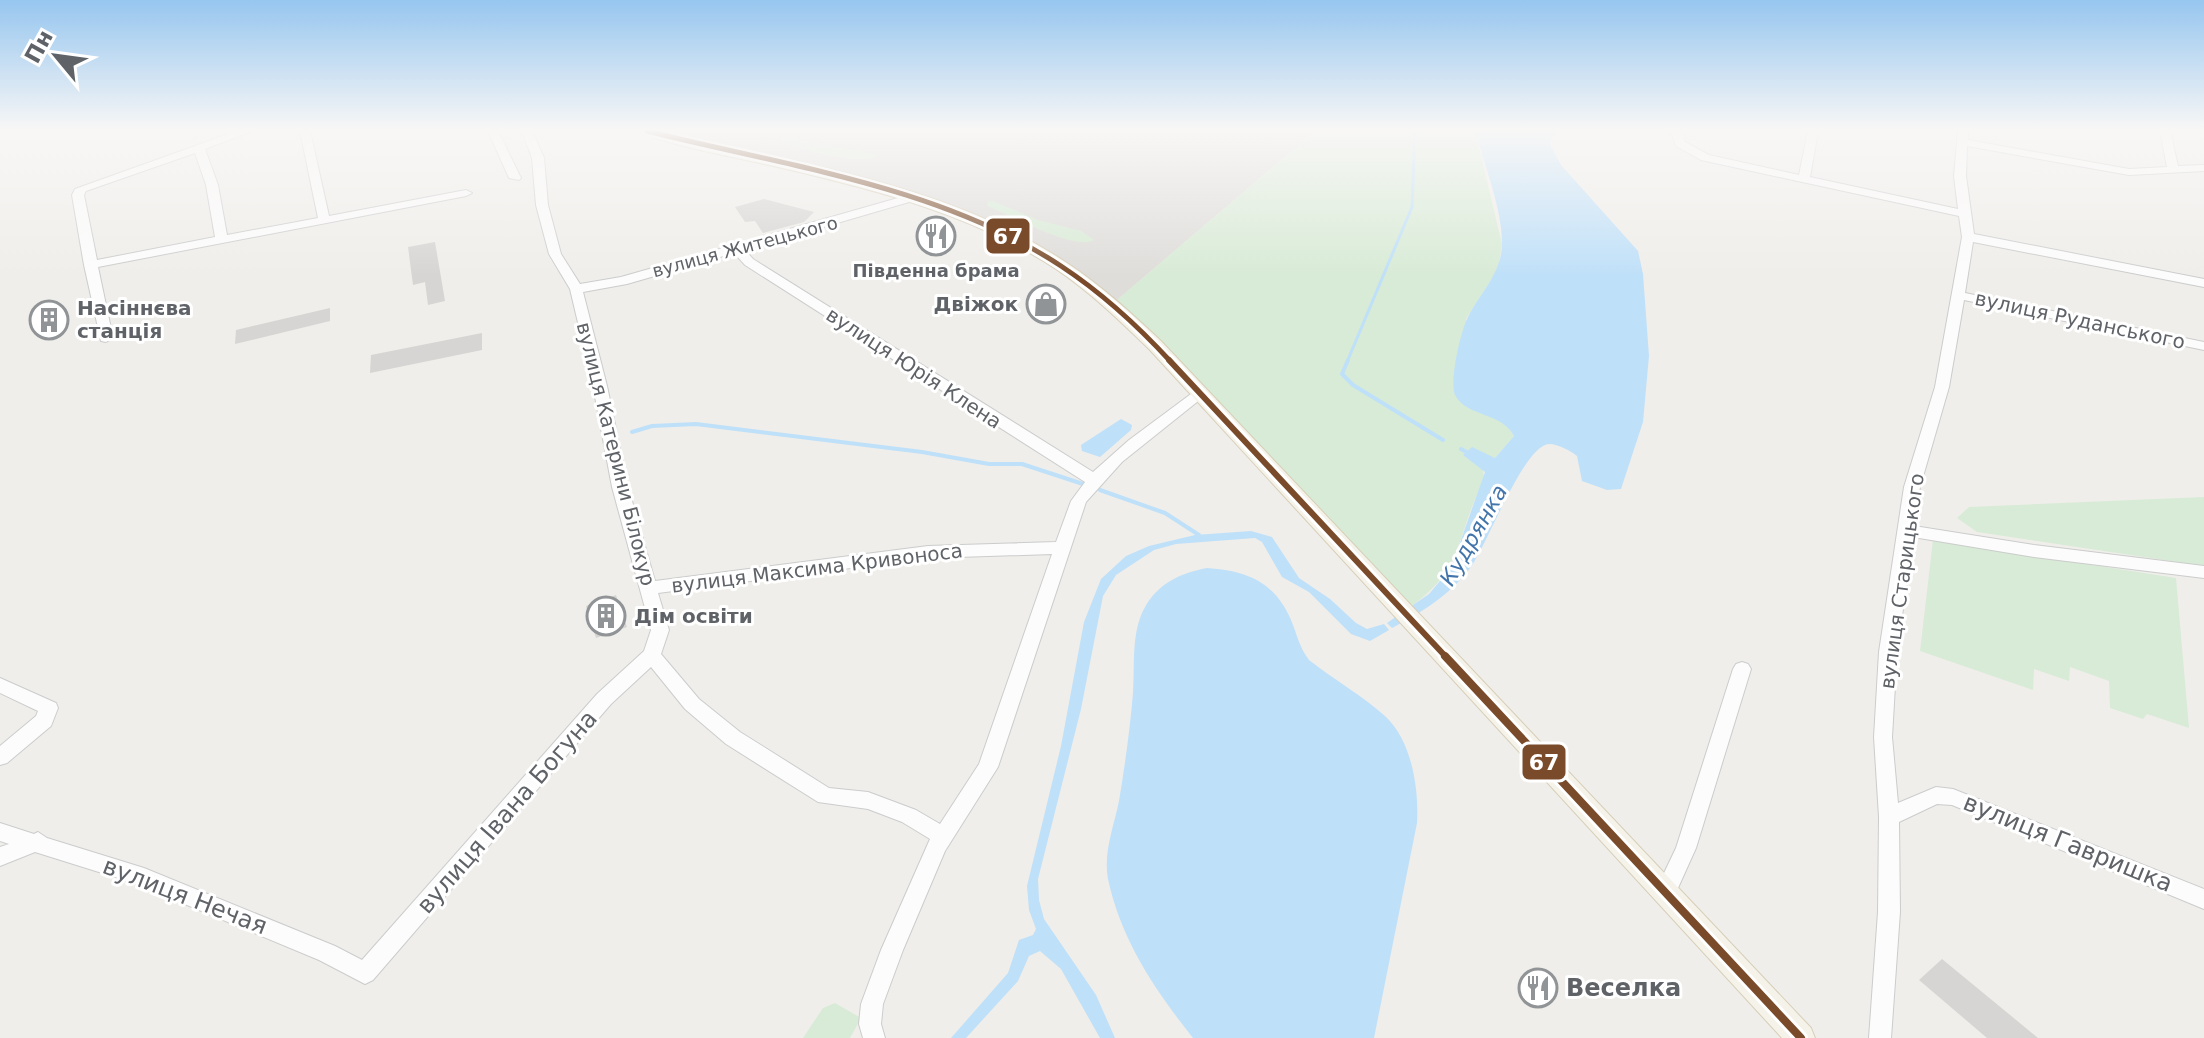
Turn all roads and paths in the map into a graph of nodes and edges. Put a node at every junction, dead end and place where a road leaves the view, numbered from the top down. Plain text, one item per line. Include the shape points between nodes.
1 (105, 179) edge
2 (210, 179) edge
3 (316, 179) edge
4 (540, 179) edge
5 (839, 179) edge
6 (1806, 179) edge
7 (1961, 179) edge
8 (466, 193) dead end
9 (912, 198) junction
10 (1967, 214) junction
11 (324, 218) junction
12 (1968, 237) junction
13 (221, 238) junction
14 (737, 249) junction
15 (90, 265) junction
16 (2204, 283) edge
17 (576, 289) junction
18 (1957, 295) junction
19 (106, 338) dead end
20 (2204, 346) edge
21 (1200, 394) junction
22 (1095, 481) junction
23 (1907, 530) junction
24 (1062, 548) junction
25 (2204, 572) edge
26 (648, 588) junction
27 (652, 655) junction
28 (1742, 669) dead end
29 (0, 685) edge
30 (0, 757) edge
31 (1889, 817) junction
32 (0, 832) edge
33 (942, 836) junction
34 (38, 841) junction
35 (0, 857) edge
36 (1666, 892) junction
37 (2204, 899) edge
38 (365, 973) joint
39 (874, 1038) edge
40 (1801, 1038) edge
41 (1880, 1038) edge

1 - 15 street via 78,195
2 - 13 street
3 - 11 street
4 - 17 street, вулиця Катерини Білокур via 555,254
5 - 9 main road
6 - 10 street
7 - 10 street, вулиця Старицького
8 - 11 street
9 - 14 street, вулиця Житецького
9 - 21 main road via 1002,234 1103,296
10 - 12 street, вулиця Старицького
11 - 13 street
12 - 16 street
12 - 18 street, вулиця Старицького
13 - 15 street
14 - 17 street, вулиця Житецького
14 - 22 street, вулиця Юрія Клена via 749,262
15 - 19 street
17 - 26 street, вулиця Катерини Білокур
18 - 20 street, вулиця Руданського
18 - 23 street, вулиця Старицького via 1942,387 1912,487
21 - 22 street
21 - 36 main road
22 - 24 street via 1080,498
23 - 25 street
23 - 31 street, вулиця Старицького via 1884,708
24 - 26 street, вулиця Максима Кривоноса via 928,552
24 - 33 street via 988,767
26 - 27 street, вулиця Катерини Білокур via 660,630
27 - 33 street via 709,721 825,796 868,801
27 - 38 street, вулиця Івана Богуна via 604,699
28 - 36 street via 1686,848
29 - 30 street via 49,708 44,721
31 - 37 street, вулиця Гавришка via 1936,795 1953,797
31 - 41 street, вулиця Старицького
32 - 34 street, вулиця Нечая
33 - 39 street via 872,1004
34 - 35 street
34 - 38 street, вулиця Нечая via 137,875
36 - 40 main road

